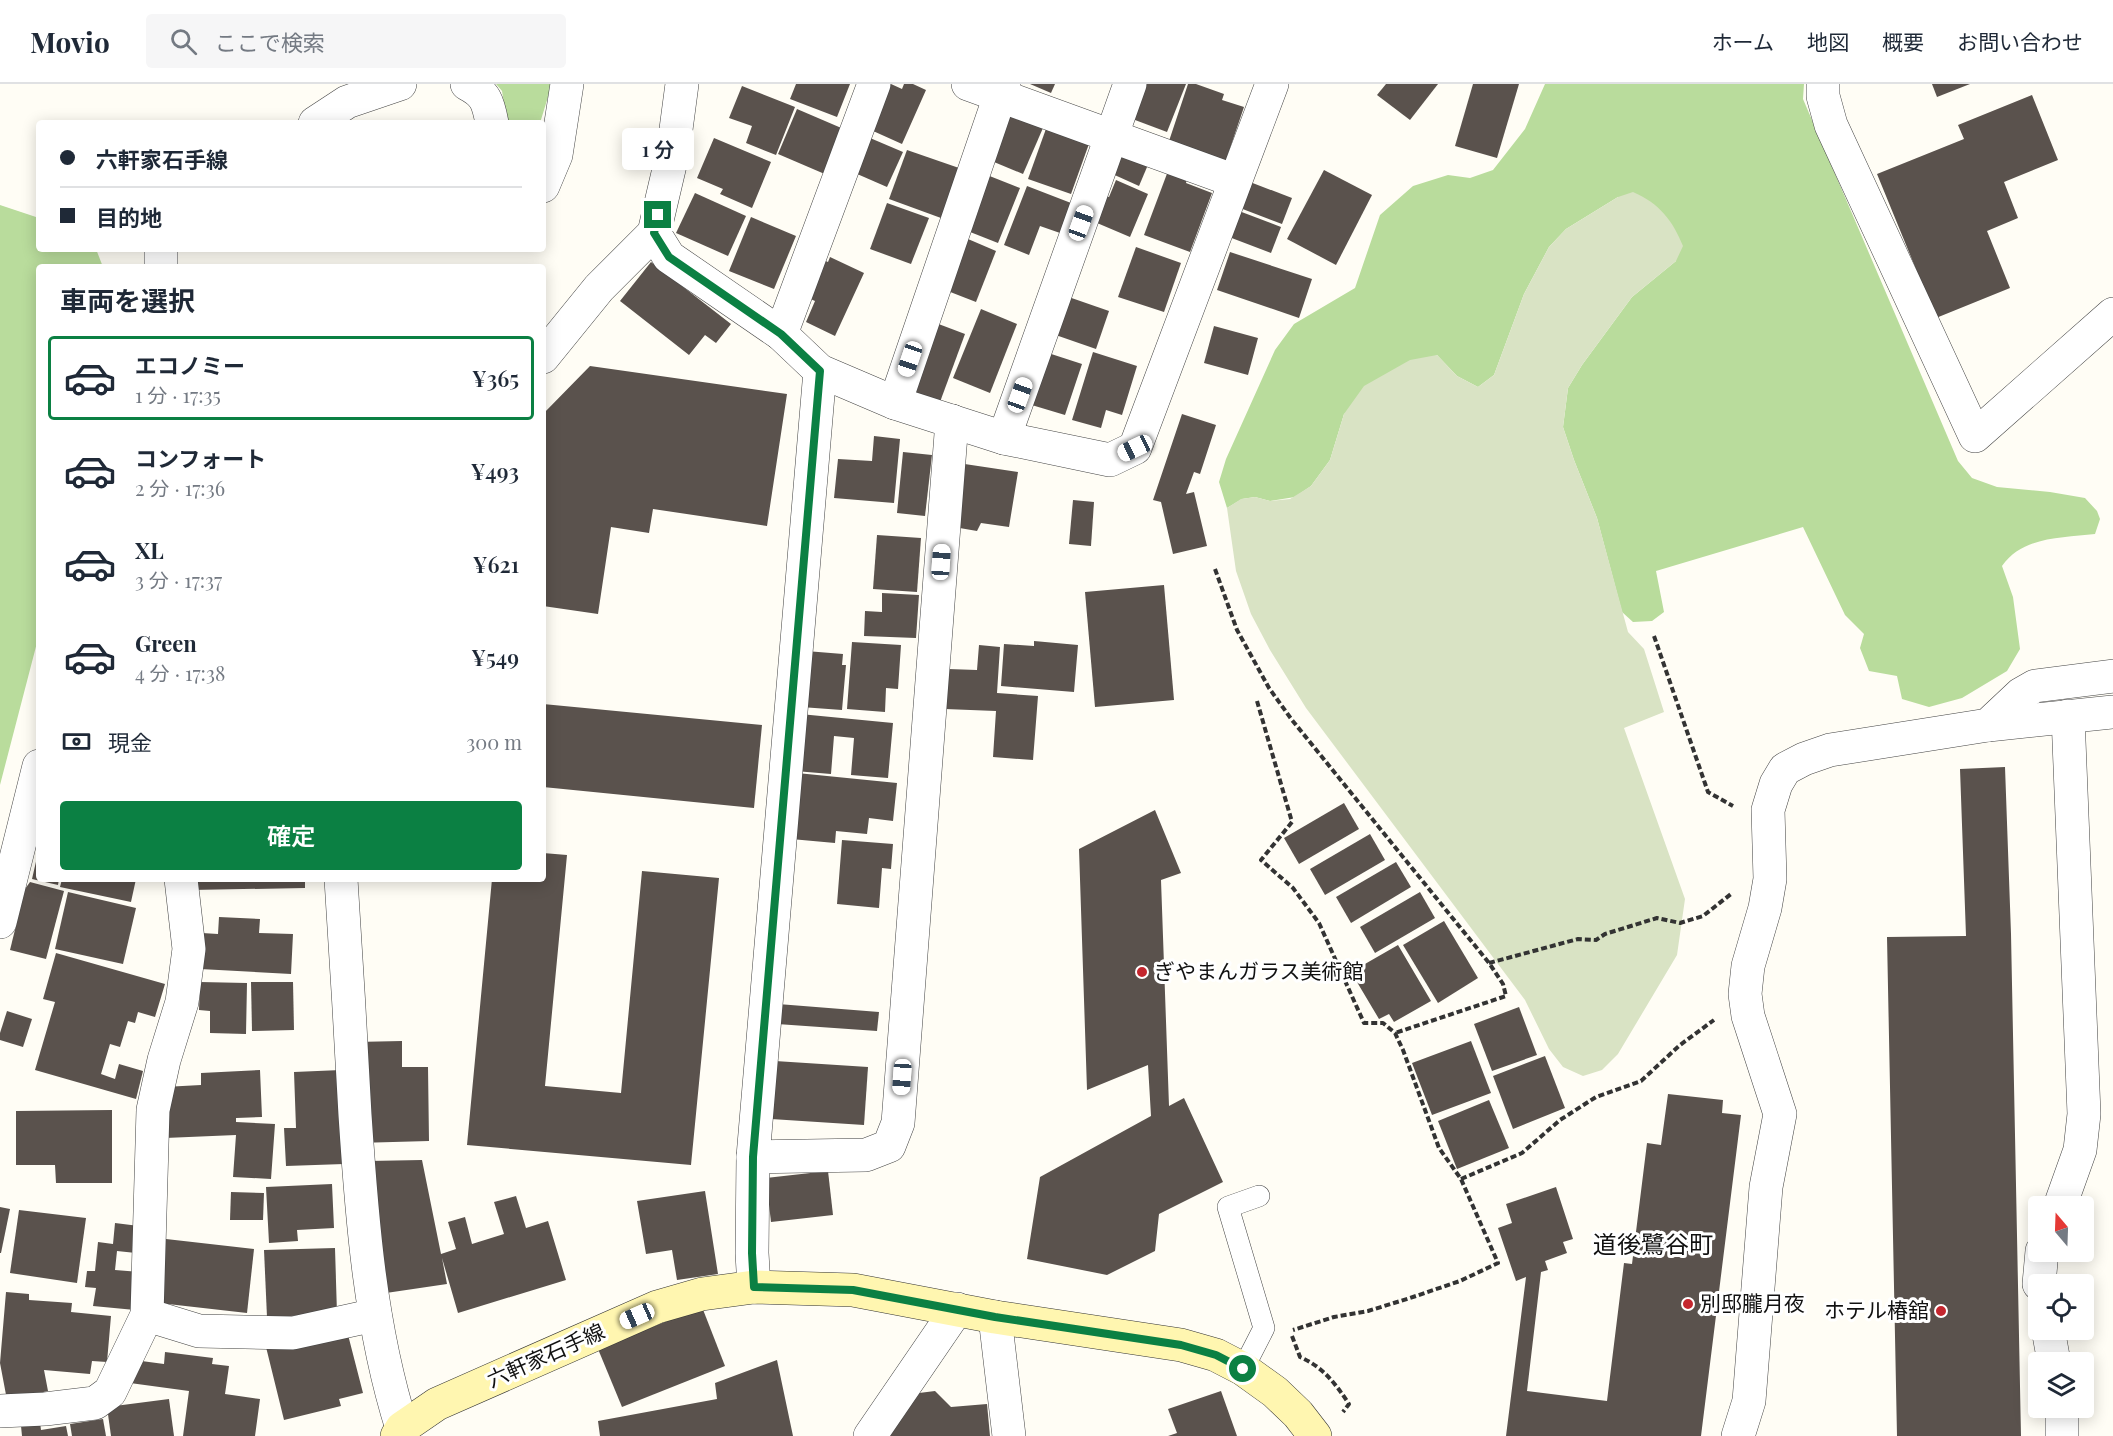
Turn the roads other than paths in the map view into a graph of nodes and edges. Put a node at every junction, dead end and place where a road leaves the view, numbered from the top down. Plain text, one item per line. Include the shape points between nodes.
1 (400, 84) edge
2 (467, 84) edge
3 (567, 84) edge
4 (682, 84) edge
5 (874, 84) edge
6 (968, 84) edge
7 (1130, 84) edge
8 (1272, 84) edge
9 (1823, 84) edge
10 (1002, 90) edge
11 (320, 120) edge
12 (491, 120) edge
13 (1112, 136) junction
14 (546, 179) edge
15 (1235, 181) junction
16 (654, 233) junction
17 (2113, 314) edge
18 (781, 334) junction
19 (546, 353) edge
20 (820, 371) junction
21 (895, 403) junction
22 (952, 421) junction
23 (1004, 438) junction
24 (2113, 676) edge
25 (2113, 712) edge
26 (2068, 716) junction
27 (1988, 725) junction
28 (36, 778) edge
29 (181, 882) edge
30 (341, 882) edge
31 (0, 922) edge
32 (753, 1157) junction
33 (1259, 1196) dead end
34 (2064, 1196) edge
35 (754, 1287) junction
36 (957, 1310) junction
37 (147, 1315) junction
38 (375, 1315) junction
39 (995, 1317) junction
40 (1243, 1369) junction
41 (0, 1411) edge
42 (2062, 1418) edge
43 (400, 1432) edge
44 (870, 1436) edge
45 (1009, 1436) edge
46 (1316, 1436) edge
47 (1738, 1436) edge
48 (2062, 1436) edge

1 - 11 street via 347,102
2 - 12 street via 482,92
3 - 14 street via 556,155
4 - 16 street via 673,152
5 - 18 street
6 - 10 street
7 - 13 street
8 - 15 street
9 - 17 street via 1831,125 1975,436
10 - 13 street
10 - 21 street
13 - 15 street
13 - 23 street
15 - 23 street via 1135,448 1110,460
16 - 18 street via 669,257
16 - 19 street via 599,288
18 - 20 street
20 - 21 street
20 - 32 street
21 - 22 street
22 - 23 street
22 - 32 street via 898,1124 889,1146 866,1155
24 - 27 street via 2035,686 2020,694
25 - 26 street
26 - 27 street
26 - 34 street via 2084,1114 2080,1150
27 - 47 street via 1830,750 1785,768 1776,784 1768,810 1770,879 1748,966 1745,994 1780,1113 1766,1187 1749,1401
28 - 31 street
29 - 37 street via 189,949 182,1002 153,1110
30 - 38 street via 362,1226
32 - 35 street
33 - 40 lane via 1228,1207 1264,1328
35 - 36 main road, 六軒家石手線 via 853,1290
35 - 43 main road, 六軒家石手線 via 702,1294 657,1307 436,1404
36 - 39 main road, 六軒家石手線
36 - 44 street
37 - 38 street via 199,1331 293,1333
37 - 41 street via 110,1392 95,1403
38 - 43 street
39 - 40 main road, 六軒家石手線 via 1181,1345 1216,1355
39 - 45 street
40 - 46 main road, 六軒家石手線 via 1275,1392
42 - 48 street

